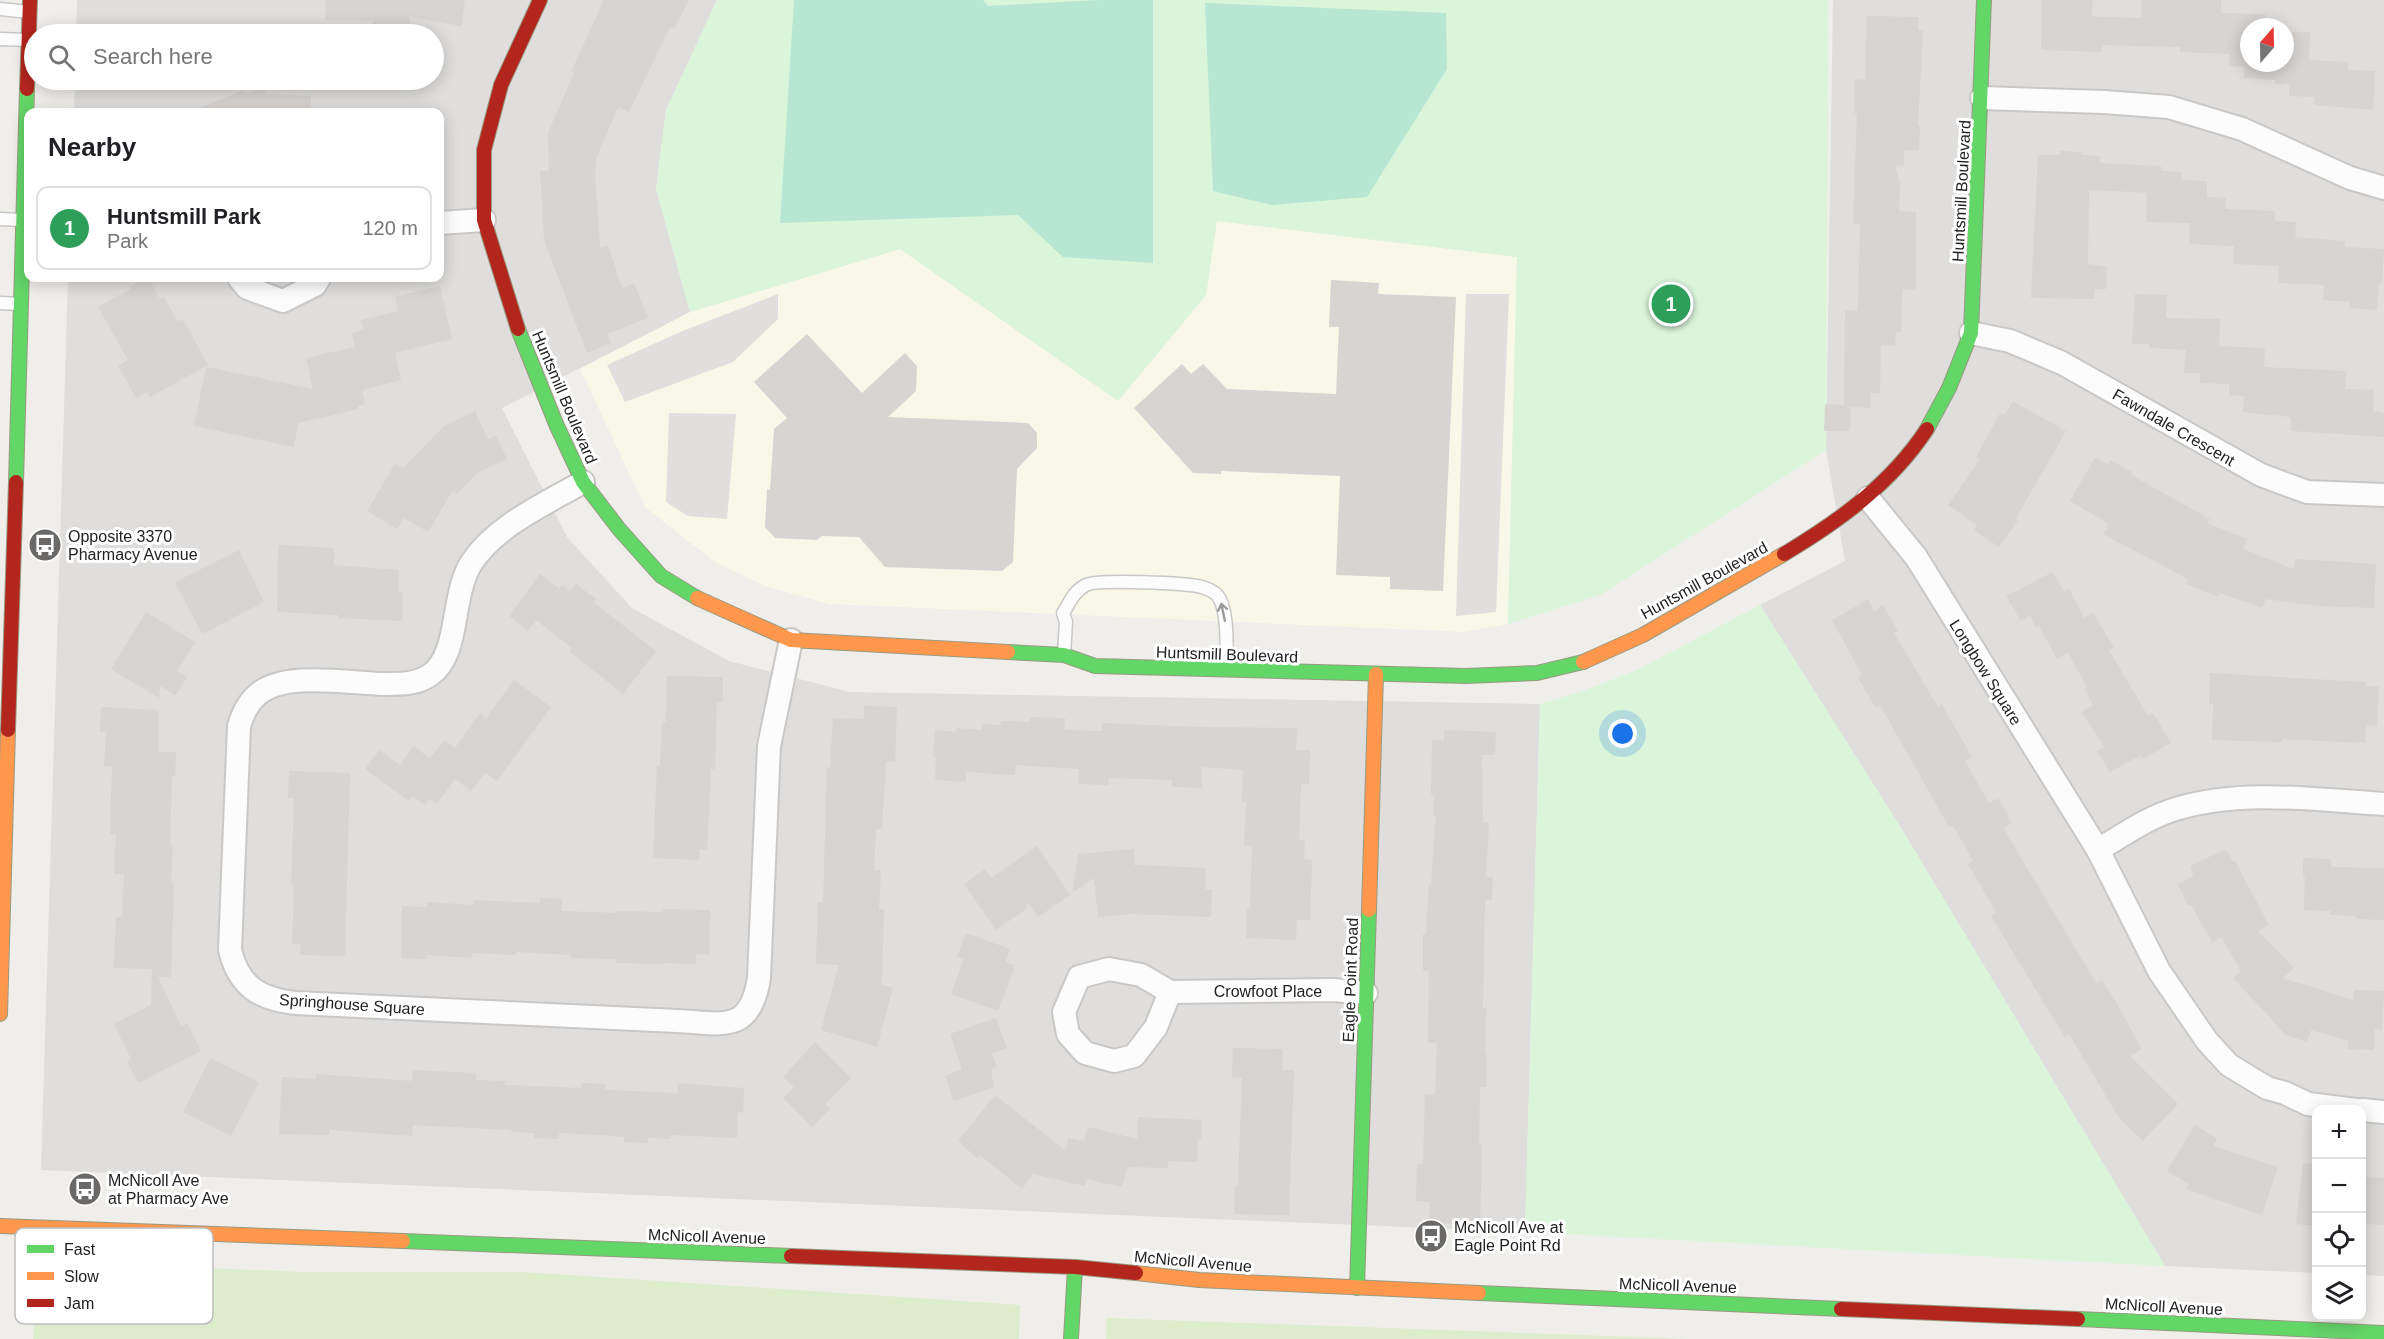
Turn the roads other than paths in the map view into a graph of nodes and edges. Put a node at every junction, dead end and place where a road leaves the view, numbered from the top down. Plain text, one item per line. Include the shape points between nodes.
1 (540, 0) edge
2 (1984, 0) edge
3 (30, 6) edge
4 (0, 9) edge
5 (29, 24) edge
6 (0, 39) edge
7 (24, 40) edge
8 (28, 90) edge
9 (1982, 98) junction
10 (27, 108) edge
11 (2384, 188) edge
12 (0, 219) edge
13 (24, 220) joint
14 (484, 220) junction
15 (444, 223) edge
16 (242, 282) edge
17 (317, 282) edge
18 (0, 303) edge
19 (21, 304) junction
20 (1971, 333) junction
21 (582, 482) junction
22 (2384, 495) edge
23 (1868, 498) junction
24 (6, 637) edge
25 (791, 640) junction
26 (1064, 655) junction
27 (1227, 670) junction
28 (1376, 674) junction
29 (5, 709) edge
30 (2384, 804) edge
31 (2098, 850) junction
32 (2, 914) edge
33 (1, 980) edge
34 (1170, 992) junction
35 (1366, 993) junction
36 (0, 1014) edge
37 (2316, 1105) edge
38 (2366, 1110) edge
39 (2384, 1112) edge
40 (0, 1226) edge
41 (52, 1228) edge
42 (213, 1234) edge
43 (1076, 1267) junction
44 (1357, 1288) junction
45 (2384, 1333) edge
46 (1071, 1339) edge

1 - 14 street, Huntsmill Boulevard via 501,85 484,150
2 - 9 street, Huntsmill Boulevard
3 - 4 lane
3 - 5 street
6 - 7 lane
8 - 10 street
9 - 11 street via 2169,107 2242,129 2350,178
9 - 20 street, Huntsmill Boulevard
12 - 13 lane
13 - 19 street
14 - 15 street
14 - 21 street, Huntsmill Boulevard via 510,307
16 - 17 street via 247,288 283,301
18 - 19 lane
19 - 24 street
20 - 22 street, Fawndale Crescent via 2010,341 2062,363 2261,475 2307,492
20 - 23 street, Huntsmill Boulevard via 1958,374 1933,420 1897,469
21 - 25 street, Huntsmill Boulevard via 661,576 707,604
21 - 25 street, Springhouse Square via 502,532 472,562 456,603 447,656 430,675 399,684 278,683 258,694 245,708 238,726 230,950 234,967 264,997 295,1003 676,1021 730,1023 741,1019 752,1007 759,978 769,746
23 - 28 street, Huntsmill Boulevard via 1787,552 1618,647 1577,664 1522,674
23 - 31 street, Longbow Square via 1916,557
24 - 29 street
25 - 26 street, Huntsmill Boulevard
26 - 27 street, Huntsmill Boulevard via 1095,666
27 -> 26 lane via 1225,618 1219,597 1201,587 1089,583 1075,592 1064,613
27 - 28 street, Huntsmill Boulevard
28 - 35 street, Eagle Point Road
29 - 32 street
30 - 31 street via 2261,797 2217,800 2178,808
31 - 37 street, Longbow Square via 2159,970 2206,1041 2229,1065 2267,1088
32 - 33 street
33 - 36 street
34 - 34 street via 1141,975 1109,969 1079,977 1064,1012 1068,1034 1085,1053 1114,1061 1134,1056 1156,1027
34 - 35 street, Crowfoot Place
35 - 44 street, Eagle Point Road
38 - 39 street
40 - 41 street, McNicoll Avenue
42 - 43 street, McNicoll Avenue
43 - 44 street, McNicoll Avenue via 1199,1280
43 - 46 street
44 - 45 street, McNicoll Avenue via 2098,1325

